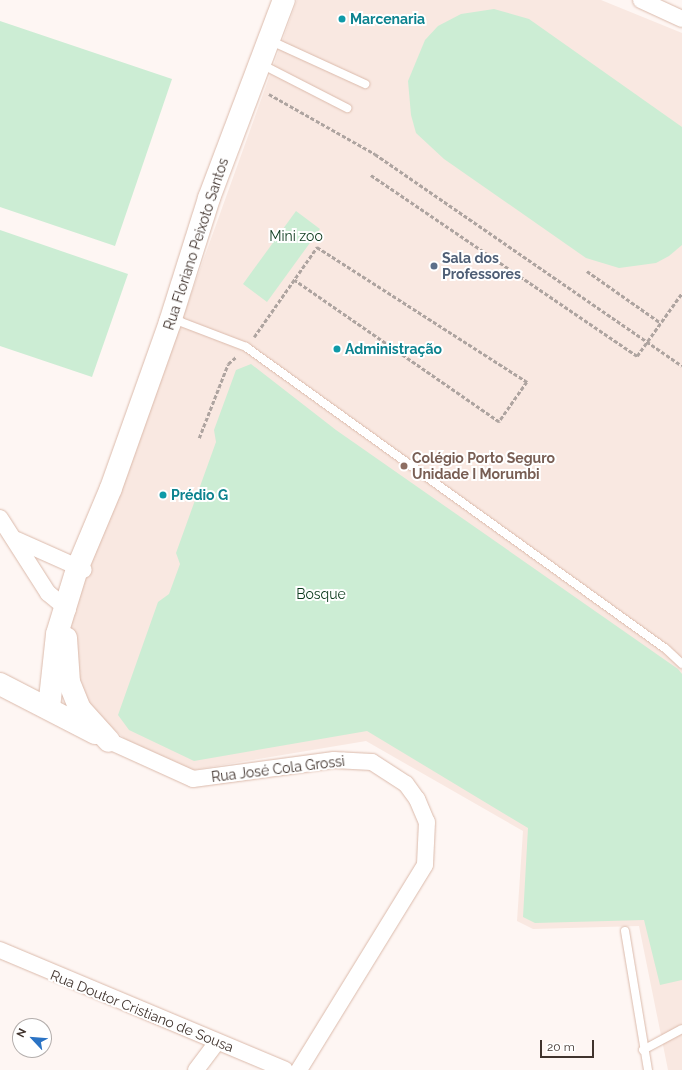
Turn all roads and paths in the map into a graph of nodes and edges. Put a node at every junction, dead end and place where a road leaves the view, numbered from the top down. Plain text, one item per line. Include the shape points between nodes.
1 (284, 0) edge
2 (641, 0) edge
3 (682, 19) edge
4 (268, 40) junction
5 (259, 63) junction
6 (251, 84) junction
7 (365, 84) dead end
8 (347, 108) dead end
9 (371, 175) dead end
10 (317, 247) dead end
11 (586, 271) dead end
12 (294, 280) dead end
13 (682, 293) edge
14 (170, 322) junction
15 (661, 323) junction
16 (647, 342) junction
17 (682, 366) edge
18 (0, 518) edge
19 (15, 540) junction
20 (80, 569) junction
21 (66, 608) junction
22 (682, 664) edge
23 (0, 684) edge
24 (48, 708) junction
25 (109, 741) junction
26 (625, 931) dead end
27 (0, 950) edge
28 (682, 1029) edge
29 (217, 1042) junction
30 (643, 1050) junction
31 (196, 1070) edge
32 (285, 1070) edge
33 (300, 1070) edge
34 (648, 1070) edge

1 - 4 street, Rua Floriano Peixoto Santos
2 - 3 street
4 - 5 street, Rua Floriano Peixoto Santos
4 - 7 lane
5 - 6 street, Rua Floriano Peixoto Santos
5 - 8 lane
6 - 14 street, Rua Floriano Peixoto Santos via 209,198
6 - 16 path via 375,154
9 - 16 path via 637,356
10 - 12 path via 527,382 499,422
11 - 15 path
13 - 15 path
14 - 20 street, Rua Floriano Peixoto Santos
14 - 22 lane via 182,322 246,347 666,648
15 - 16 path
16 - 17 path
18 - 19 street
19 - 20 street
19 - 21 street via 48,593
20 - 21 street, Rua Floriano Peixoto Santos
21 - 24 street, Rua Floriano Peixoto Santos via 51,668
21 - 25 street, Rua Floriano Peixoto Santos via 69,682 80,709
23 - 24 street, Rua José Cola Grossi
24 - 25 street, Rua José Cola Grossi
25 - 33 street, Rua José Cola Grossi via 193,779 334,760 372,762 406,784 417,799 427,822 424,865
26 - 30 lane
27 - 29 street, Rua Doutor Cristiano de Sousa
28 - 30 lane
29 - 31 street
29 - 32 street, Rua Doutor Cristiano de Sousa
30 - 34 lane

